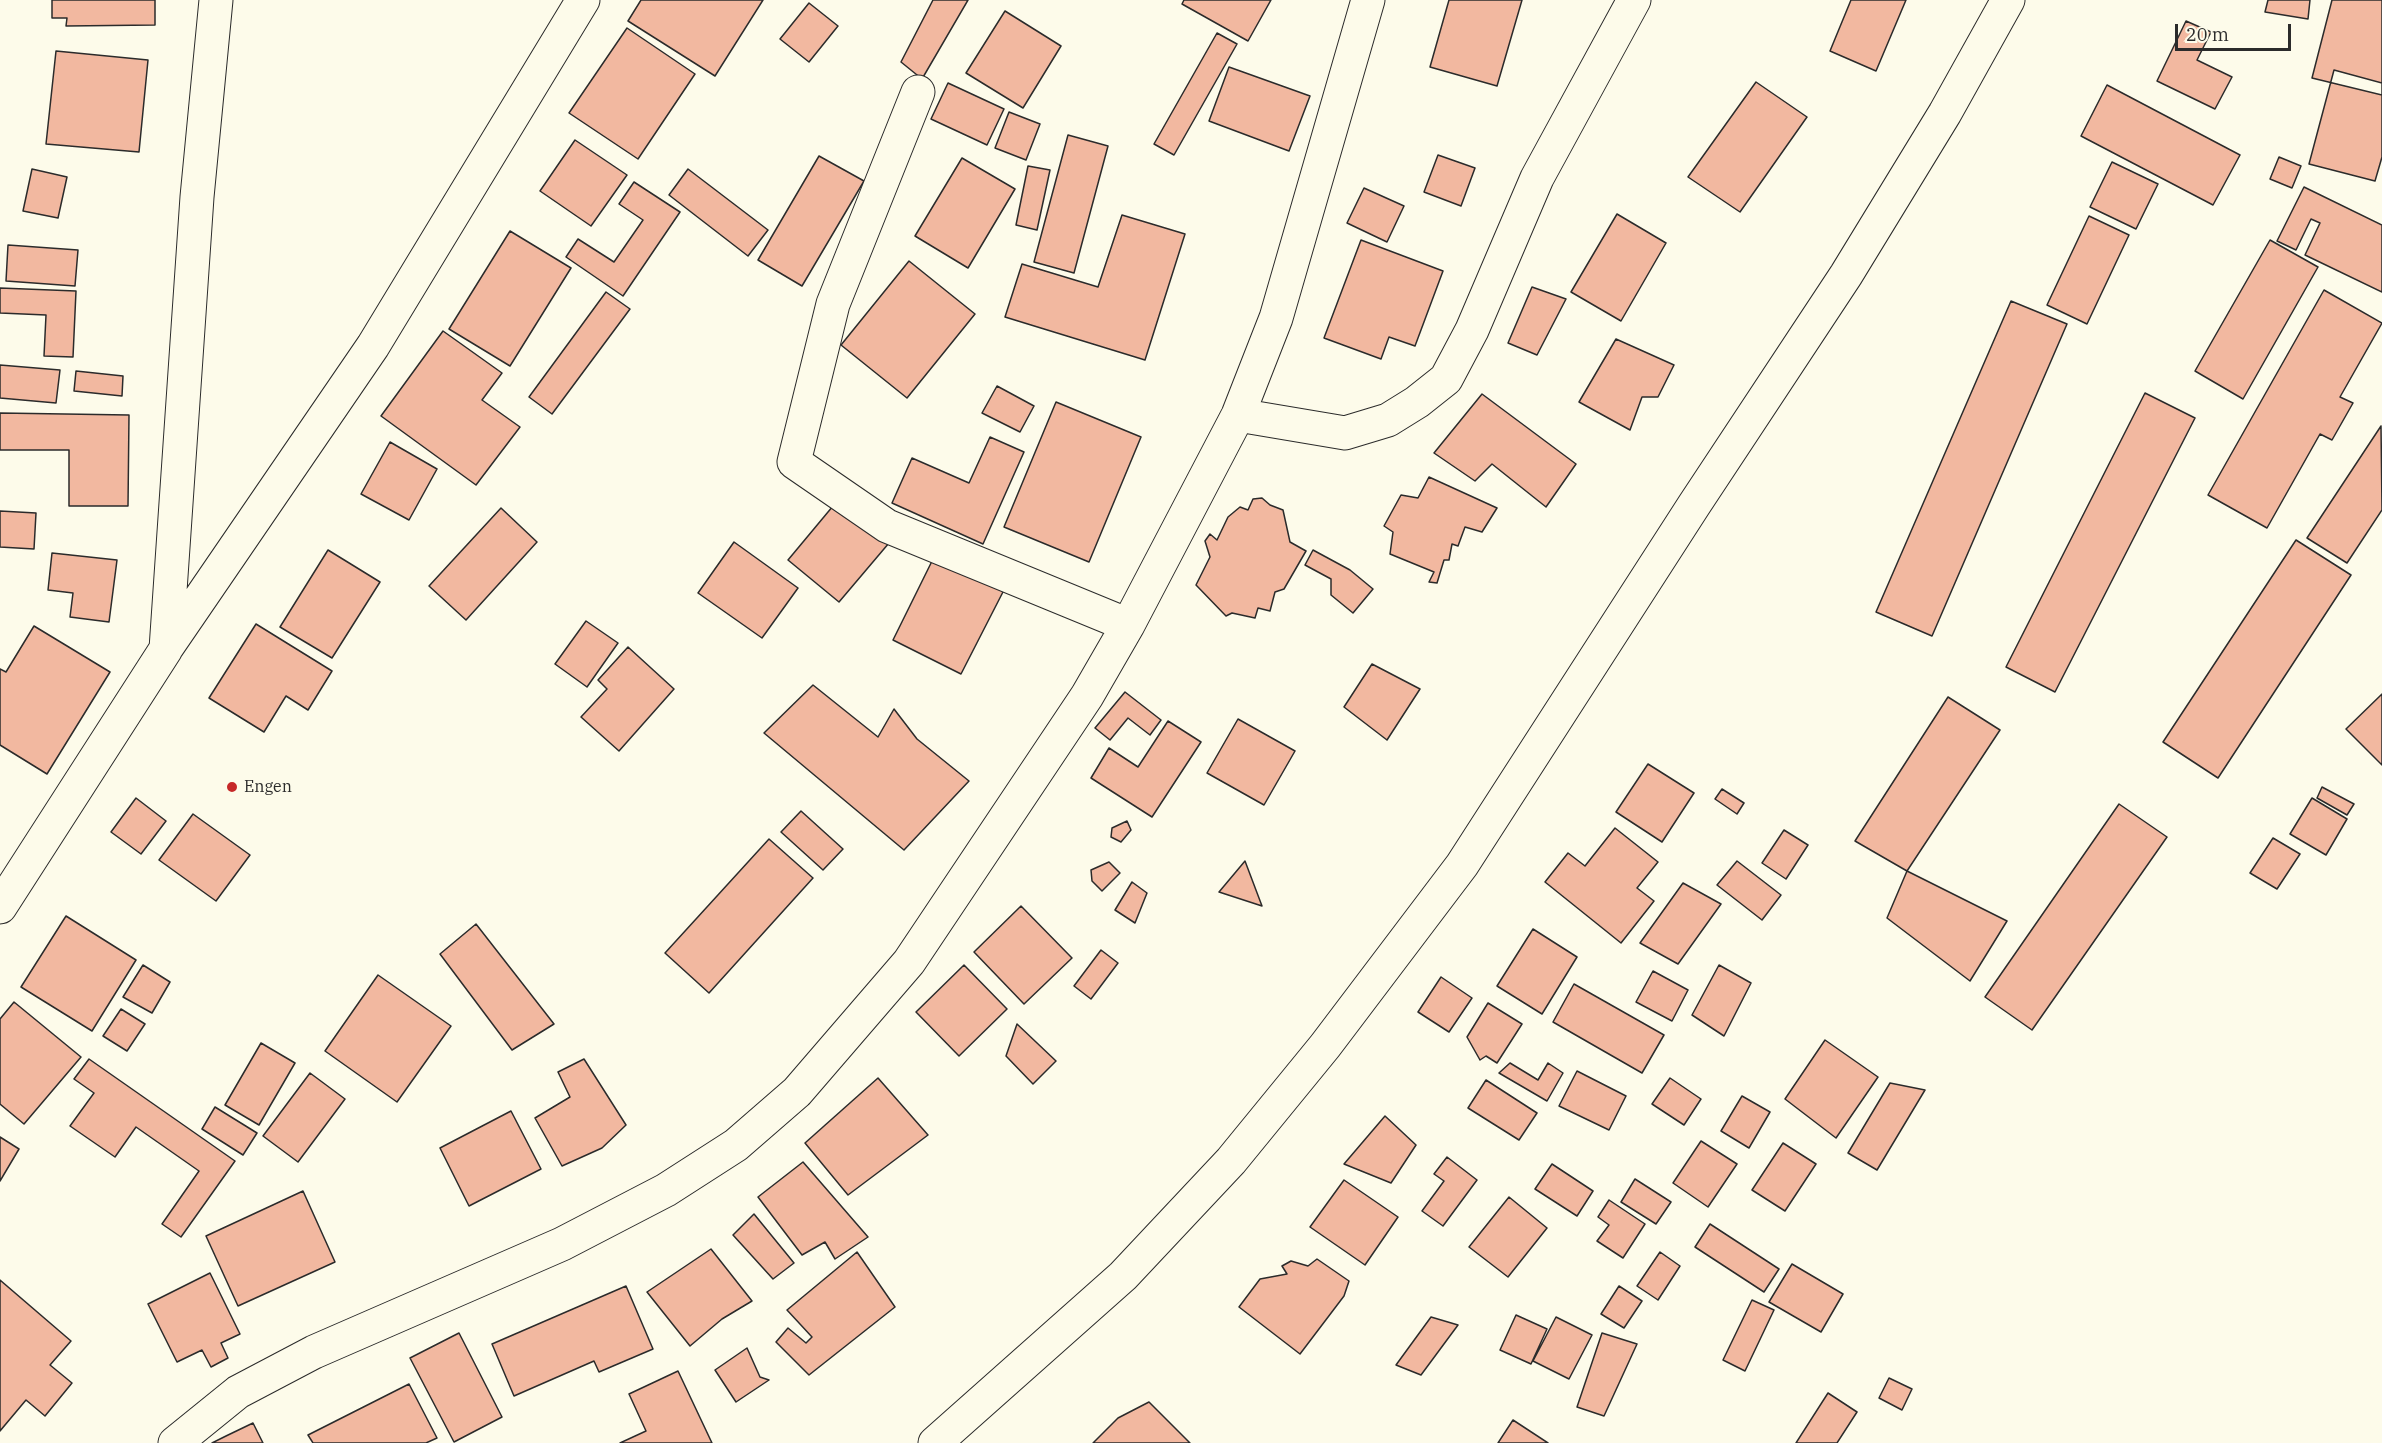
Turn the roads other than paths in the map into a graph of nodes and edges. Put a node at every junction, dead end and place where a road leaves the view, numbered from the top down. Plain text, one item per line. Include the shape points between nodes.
1 (216, 0) edge
2 (583, 0) edge
3 (1368, 0) edge
4 (1634, 0) edge
5 (2008, 0) edge
6 (918, 92) dead end
7 (1238, 415) junction
8 (1128, 625) junction
9 (166, 648) junction
10 (0, 907) edge
11 (175, 1443) edge
12 (935, 1443) edge

1 - 9 main road via 197,197
2 - 9 main road via 372,346
3 - 7 main road via 1276,318
4 - 7 main road via 1537,178 1472,330 1446,379 1388,420 1345,433
5 - 12 main road via 1945,113 1846,275 1462,865 1325,1046 1231,1161 1123,1276
6 - 8 main road via 833,304 794,462 887,526
7 - 8 main road
8 - 11 main road via 1087,696 909,962 797,1092 736,1145 666,1190 562,1244 444,1294 238,1392
9 - 10 main road

